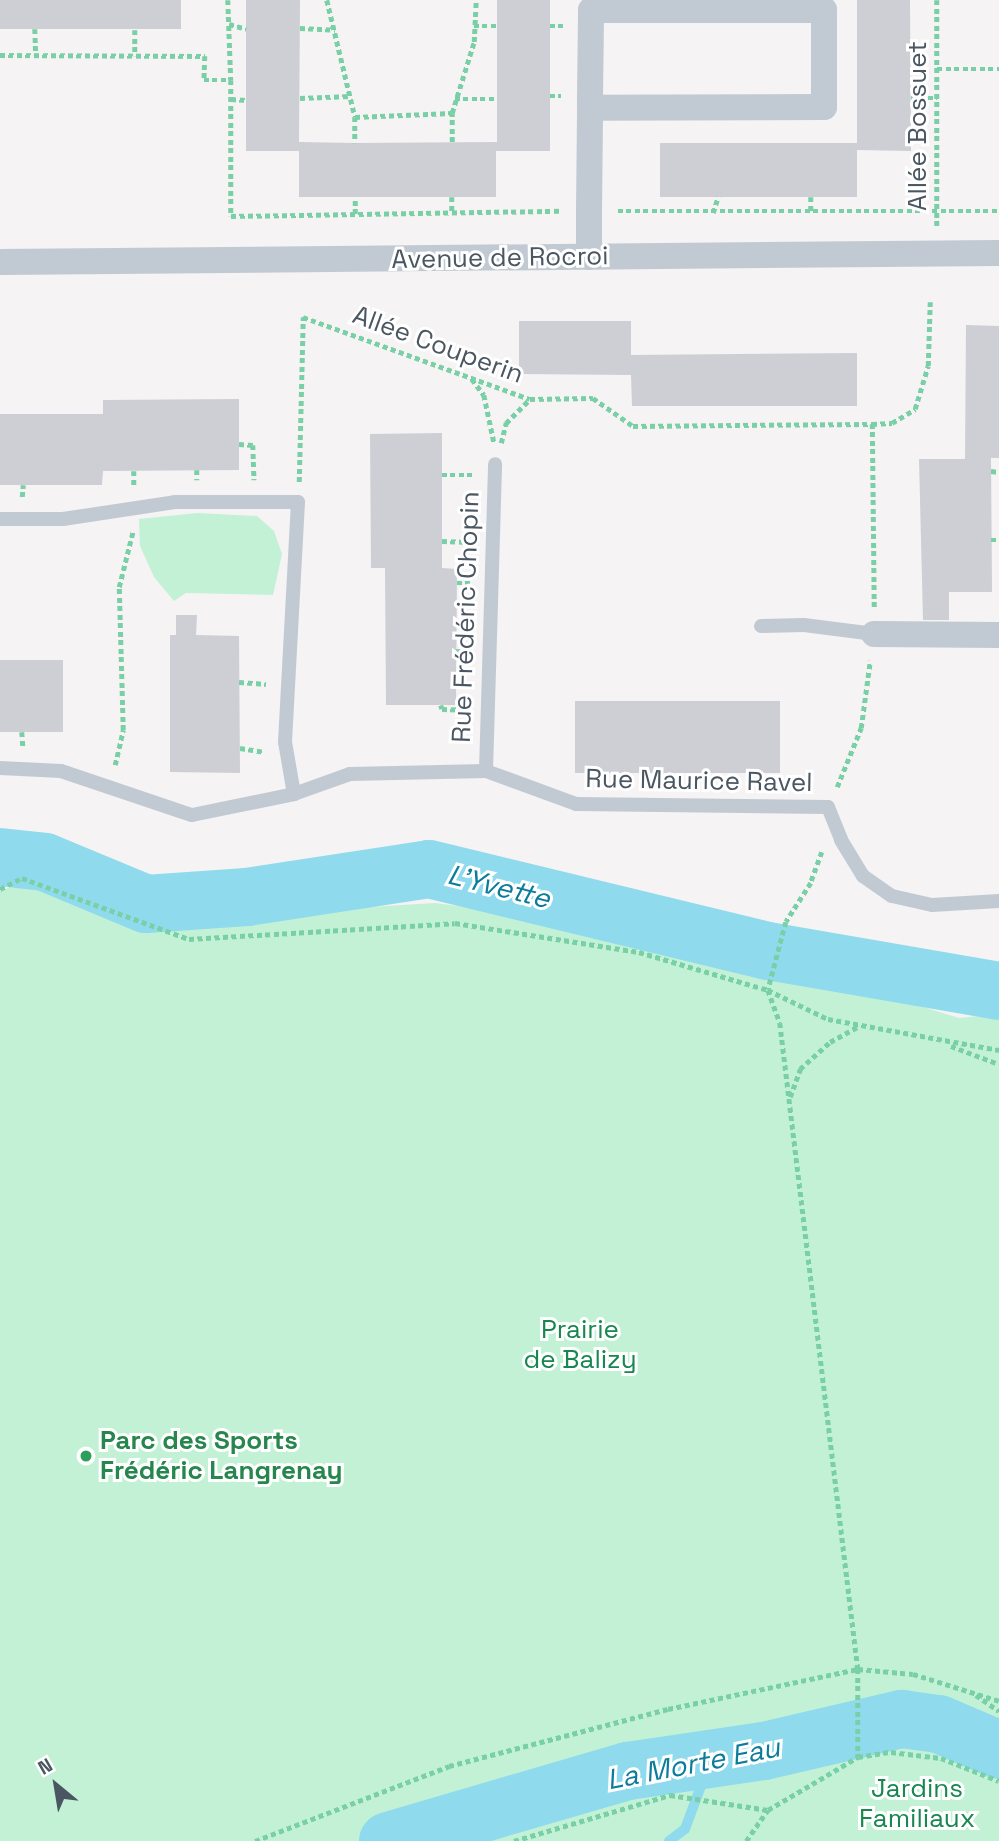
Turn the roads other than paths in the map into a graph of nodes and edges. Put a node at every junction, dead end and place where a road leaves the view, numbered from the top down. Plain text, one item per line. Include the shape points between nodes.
1 (590, 108) junction
2 (999, 253) edge
3 (589, 257) junction
4 (0, 262) edge
5 (495, 469) road end
6 (0, 519) edge
7 (761, 626) dead end
8 (874, 634) joint
9 (999, 635) edge
10 (0, 768) edge
11 (486, 771) junction
12 (294, 794) junction
13 (999, 901) edge

1 - 1 street via 590,10 824,10 824,107
1 - 3 street
2 - 3 street, Avenue de Rocroi
3 - 4 street, Avenue de Rocroi
5 - 11 lane, Rue Frédéric Chopin
6 - 12 lane via 63,519 175,502 298,502 285,741
7 - 8 lane via 804,625
8 - 9 street
10 - 12 lane, Rue Maurice Ravel via 61,771 192,815
11 - 12 lane, Rue Maurice Ravel via 350,774
11 - 13 lane, Rue Maurice Ravel via 576,804 828,807 863,876 892,897 932,905

